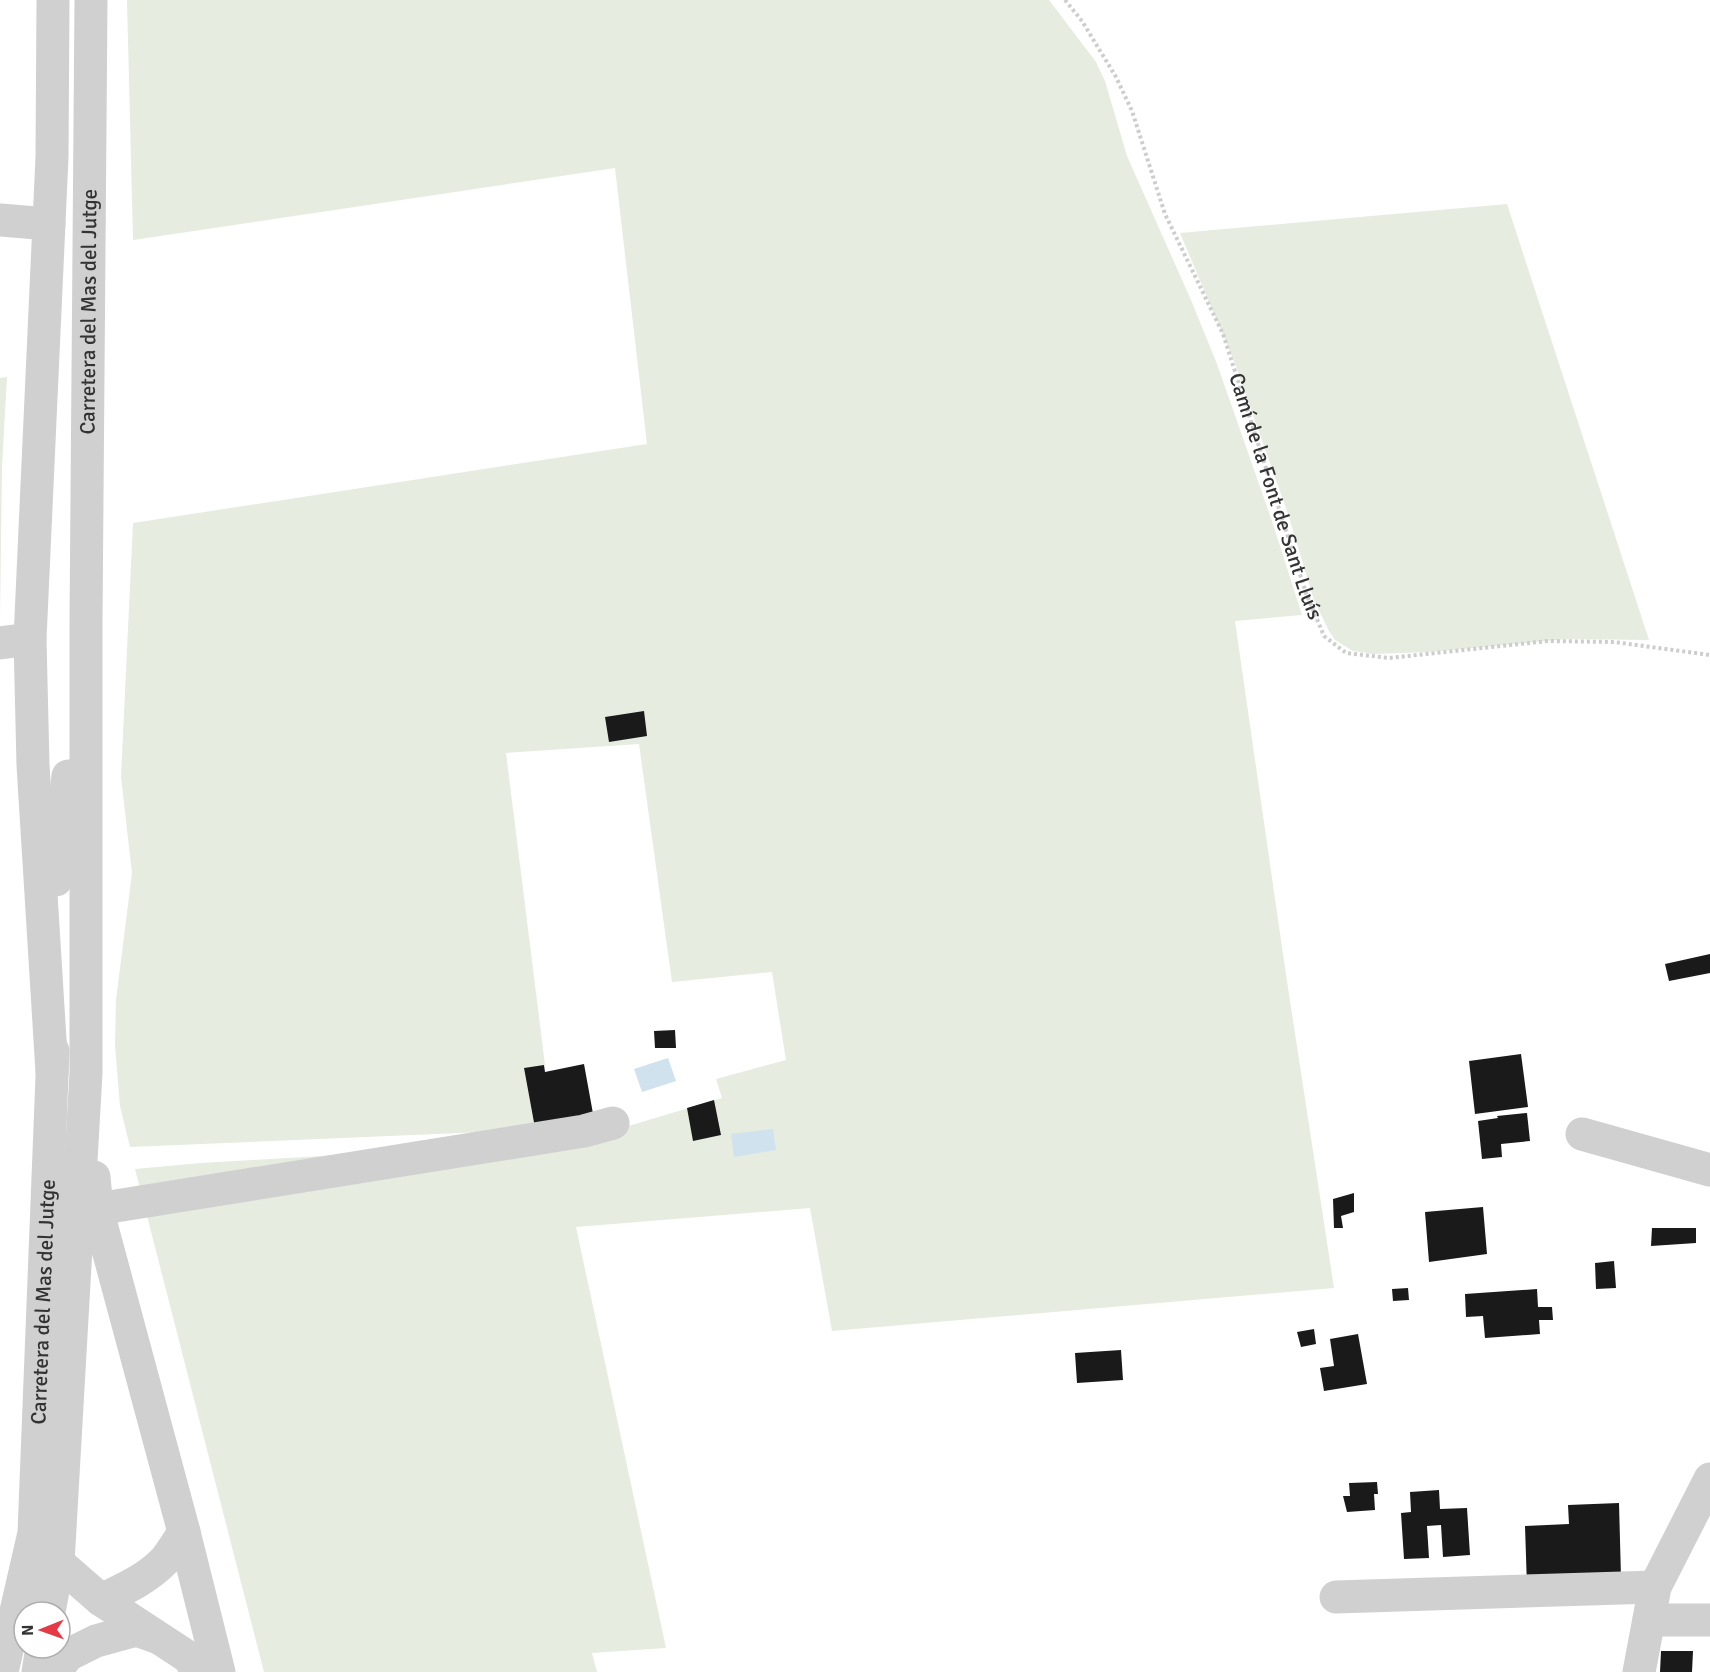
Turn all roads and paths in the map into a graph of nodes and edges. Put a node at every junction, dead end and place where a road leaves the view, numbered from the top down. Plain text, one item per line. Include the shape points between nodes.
1 (53, 0) edge
2 (92, 0) edge
3 (1065, 0) edge
4 (0, 220) edge
5 (49, 224) junction
6 (86, 622) junction
7 (15, 641) edge
8 (1710, 655) edge
9 (52, 1072) junction
10 (86, 1072) junction
11 (613, 1124) dead end
12 (1582, 1134) dead end
13 (1710, 1170) edge
14 (97, 1209) junction
15 (1710, 1479) edge
16 (184, 1532) junction
17 (34, 1533) junction
18 (58, 1563) junction
19 (1655, 1587) junction
20 (1336, 1597) dead end
21 (51, 1600) edge
22 (100, 1600) junction
23 (1649, 1620) junction
24 (1710, 1620) edge
25 (161, 1639) junction
26 (2, 1672) edge
27 (55, 1672) edge
28 (199, 1672) edge
29 (219, 1672) edge
30 (1639, 1672) edge

1 - 5 street
2 - 6 street, Carretera del Mas del Jutge
3 - 8 path, Camí de la Font de Sant Lluís via 1116,77 1132,111 1165,214 1223,334 1306,593 1324,636 1346,653 1389,658 1548,641 1614,642
4 - 5 street
5 - 7 street
6 - 9 street via 57,877
6 - 10 street
7 - 9 street via 33,765
9 - 17 street, Carretera del Mas del Jutge
10 - 14 street
10 - 18 street
11 - 14 street
12 - 13 street
14 - 16 street
15 - 19 street
16 - 22 street via 152,1573
16 - 29 street
17 - 18 street via 44,1551
17 - 26 street, Carretera del Mas del Jutge
18 - 21 street
18 - 22 street
19 - 20 street
19 - 23 street
22 - 25 street
23 - 24 street
23 - 30 street
25 - 27 street via 136,1630 96,1641 68,1655
25 - 28 street via 188,1657

